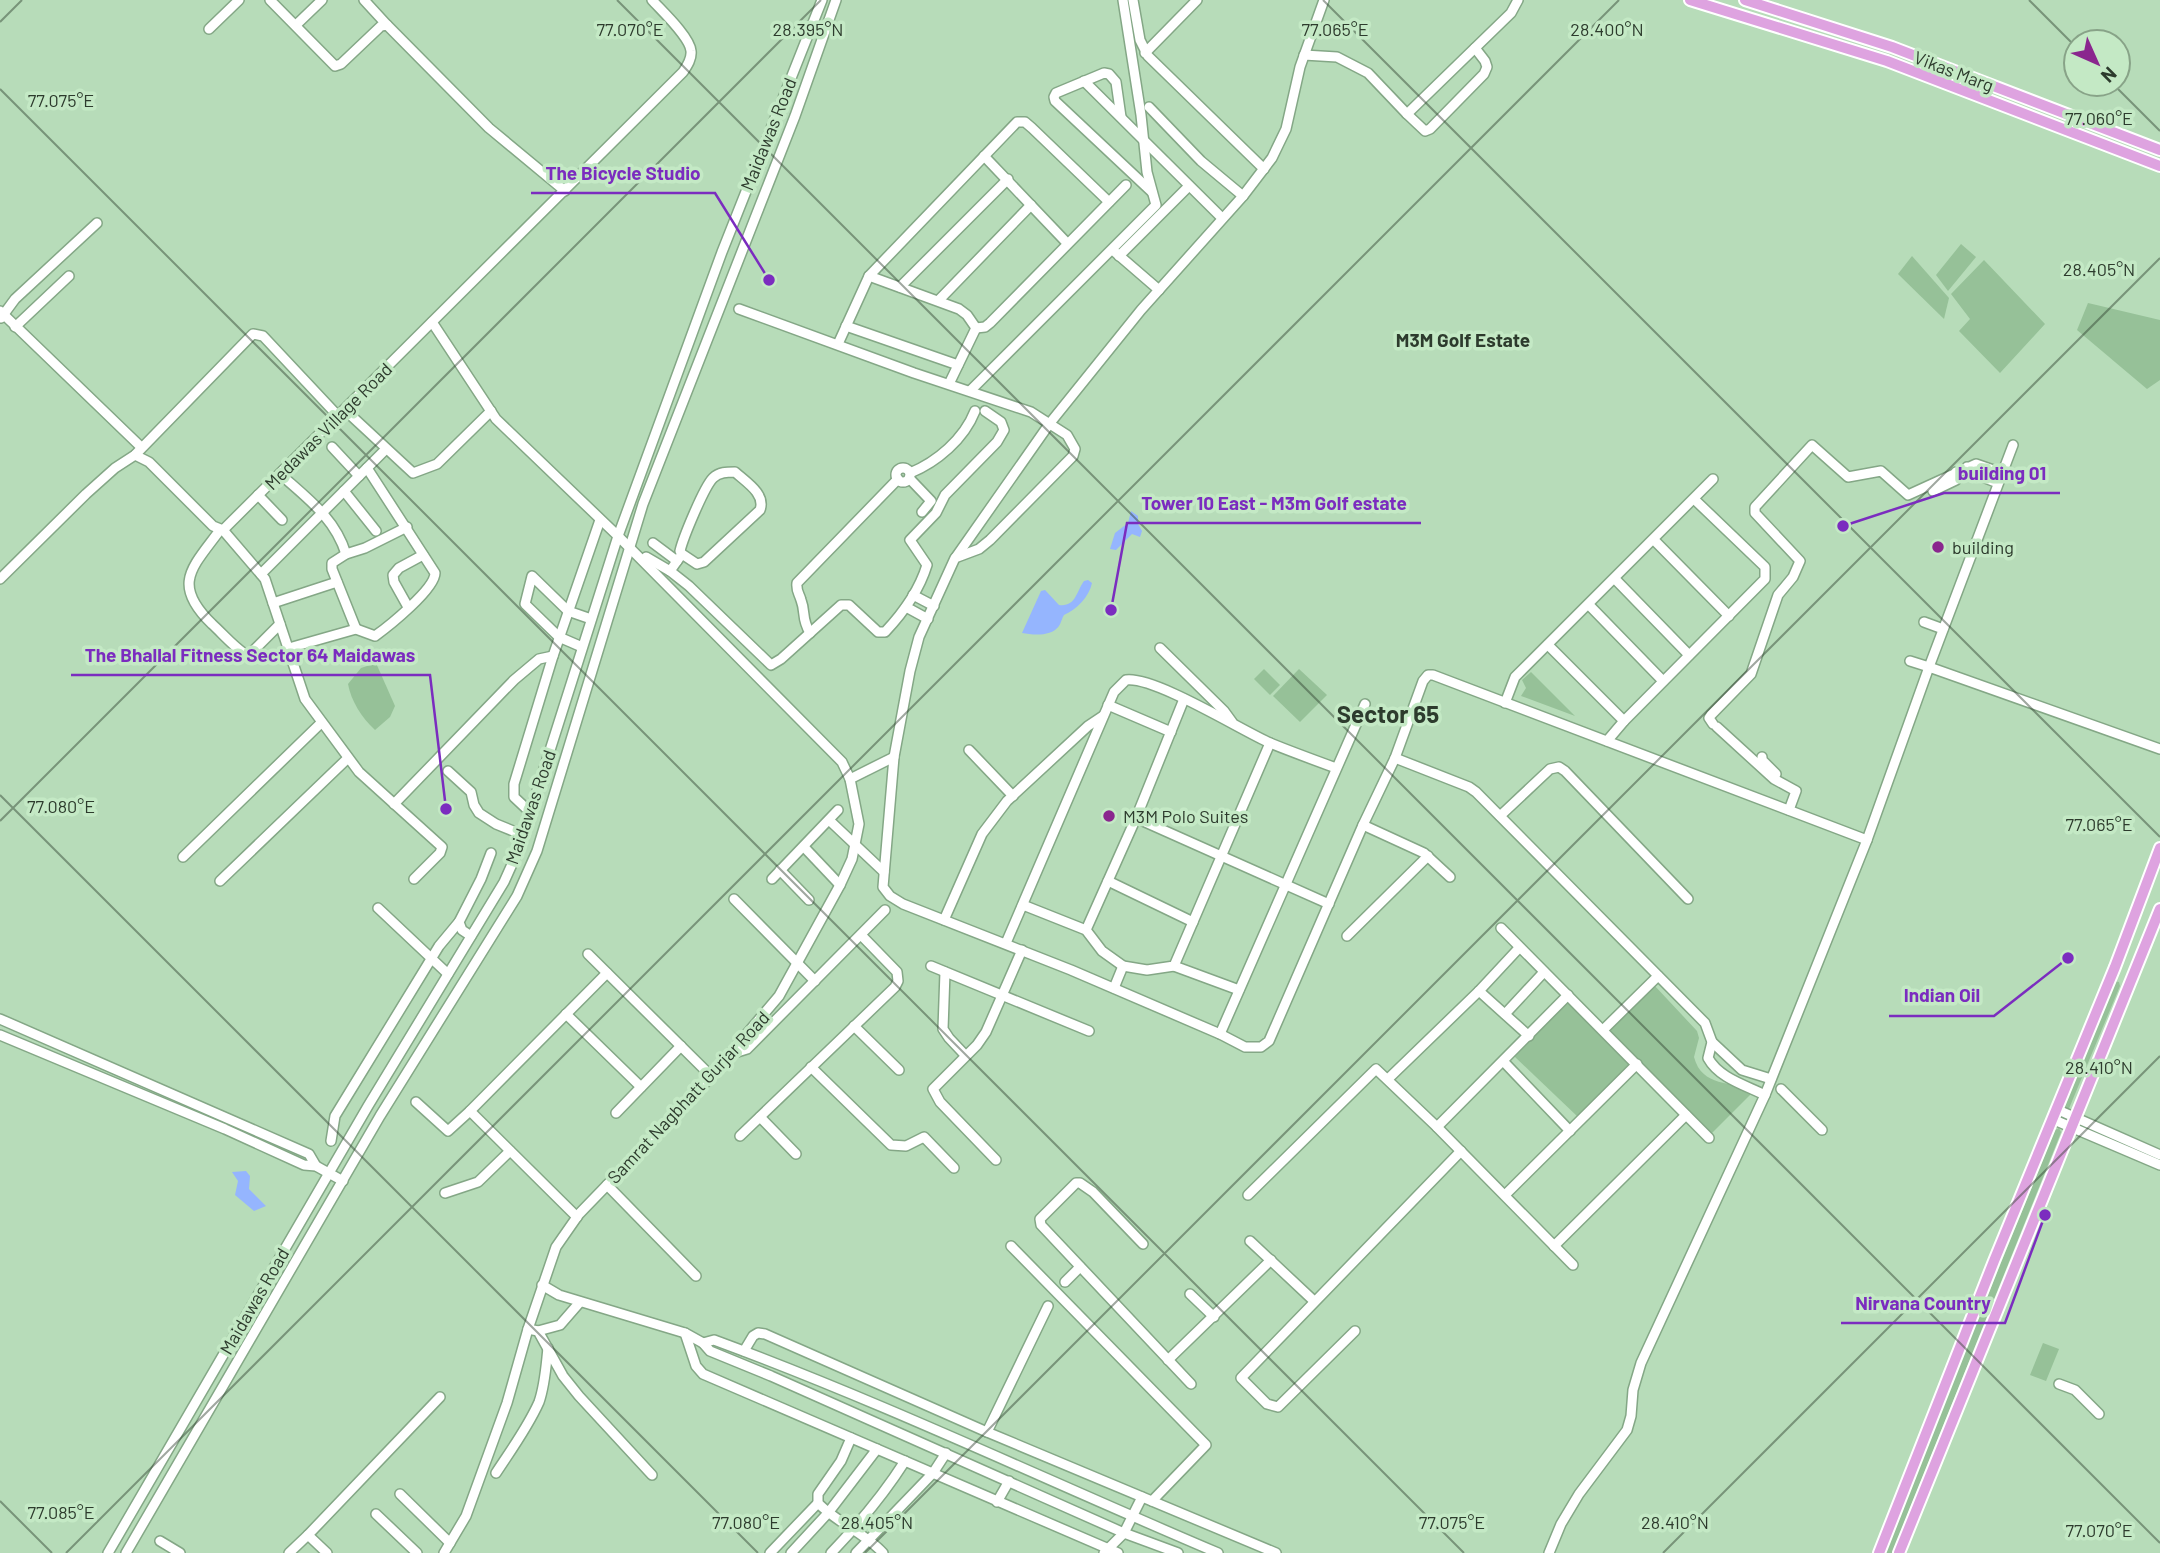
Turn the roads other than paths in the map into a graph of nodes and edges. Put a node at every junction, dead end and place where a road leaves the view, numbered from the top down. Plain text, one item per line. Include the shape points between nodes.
1 (239, 0) edge
2 (270, 0) edge
3 (323, 0) edge
4 (364, 0) edge
5 (652, 0) edge
6 (822, 0) edge
7 (836, 0) edge
8 (1123, 0) edge
9 (1133, 0) edge
10 (1197, 0) edge
11 (1324, 0) edge
12 (1518, 0) edge
13 (1690, 0) edge
14 (1745, 0) edge
15 (1762, 3) edge
16 (296, 25) junction
17 (387, 25) junction
18 (209, 29) dead end
19 (1475, 48) junction
20 (1145, 53) junction
21 (1304, 55) junction
22 (1084, 81) junction
23 (1149, 107) dead end
24 (1407, 114) junction
25 (1121, 117) junction
26 (1142, 139) junction
27 (2160, 150) edge
28 (984, 156) junction
29 (2160, 166) edge
30 (1264, 169) junction
31 (1008, 179) junction
32 (1126, 186) dead end
33 (1189, 186) junction
34 (565, 191) junction
35 (1154, 194) junction
36 (1243, 196) junction
37 (1109, 202) junction
38 (1031, 205) junction
39 (1222, 218) junction
40 (97, 223) dead end
41 (1067, 243) junction
42 (1116, 253) junction
43 (69, 276) dead end
44 (869, 276) junction
45 (900, 287) junction
46 (1159, 290) junction
47 (939, 300) junction
48 (739, 309) dead end
49 (1, 315) edge
50 (432, 322) junction
51 (846, 326) junction
52 (15, 327) junction
53 (976, 328) junction
54 (838, 344) junction
55 (958, 365) junction
56 (949, 384) junction
57 (975, 393) junction
58 (991, 398) junction
59 (491, 411) junction
60 (980, 411) junction
61 (342, 413) junction
62 (1050, 423) junction
63 (2013, 445) dead end
64 (332, 447) dead end
65 (386, 449) junction
66 (138, 451) junction
67 (367, 468) junction
68 (1956, 472) junction
69 (280, 474) junction
70 (359, 476) junction
71 (910, 476) junction
72 (2000, 478) junction
73 (1713, 479) dead end
74 (1884, 480) dead end
75 (344, 491) junction
76 (1933, 491) dead end
77 (258, 495) junction
78 (1908, 495) junction
79 (1694, 499) junction
80 (323, 512) junction
81 (922, 512) dead end
82 (282, 520) dead end
83 (600, 520) junction
84 (407, 527) junction
85 (221, 530) junction
86 (376, 531) dead end
87 (618, 536) junction
88 (1654, 540) junction
89 (653, 543) dead end
90 (628, 547) junction
91 (346, 554) junction
92 (423, 555) junction
93 (646, 557) dead end
94 (679, 558) junction
95 (956, 558) junction
96 (670, 571) junction
97 (261, 574) junction
98 (0, 579) edge
99 (1615, 579) junction
100 (337, 582) junction
101 (913, 595) junction
102 (273, 603) junction
103 (1589, 605) junction
104 (934, 606) junction
105 (408, 607) junction
106 (906, 607) junction
107 (568, 611) junction
108 (1730, 616) junction
109 (592, 619) junction
110 (928, 619) junction
111 (1924, 622) dead end
112 (280, 624) junction
113 (356, 629) junction
114 (1943, 629) junction
115 (810, 633) junction
116 (559, 638) junction
117 (1548, 645) junction
118 (582, 647) junction
119 (289, 648) junction
120 (1160, 648) dead end
121 (1689, 655) junction
122 (553, 656) junction
123 (1910, 661) dead end
124 (1929, 667) junction
125 (1663, 681) junction
126 (1184, 699) junction
127 (1506, 703) junction
128 (1365, 704) dead end
129 (1108, 705) junction
130 (1103, 715) junction
131 (1623, 721) junction
132 (321, 723) junction
133 (1234, 724) junction
134 (1729, 729) dead end
135 (1171, 732) junction
136 (1607, 741) junction
137 (1270, 743) junction
138 (2160, 749) edge
139 (969, 750) dead end
140 (1742, 751) junction
141 (894, 757) junction
142 (1762, 757) dead end
143 (1395, 758) junction
144 (348, 759) junction
145 (1336, 768) junction
146 (447, 771) dead end
147 (850, 779) junction
148 (1774, 779) junction
149 (1013, 796) junction
150 (394, 804) junction
151 (838, 810) dead end
152 (1787, 810) junction
153 (530, 812) junction
154 (1500, 816) junction
155 (1136, 818) junction
156 (830, 820) junction
157 (1363, 825) junction
158 (523, 835) junction
159 (1867, 840) junction
160 (855, 845) junction
161 (804, 847) junction
162 (2160, 848) edge
163 (491, 853) dead end
164 (1222, 856) junction
165 (1428, 856) junction
166 (183, 857) dead end
167 (780, 870) junction
168 (884, 872) junction
169 (1450, 877) dead end
170 (415, 879) dead end
171 (772, 879) dead end
172 (220, 881) dead end
173 (1108, 881) junction
174 (841, 885) junction
175 (1285, 886) junction
176 (734, 899) dead end
177 (1688, 899) dead end
178 (809, 900) dead end
179 (1329, 904) junction
180 (1023, 905) junction
181 (378, 908) dead end
182 (2160, 909) edge
183 (885, 910) dead end
184 (944, 920) junction
185 (459, 922) junction
186 (1193, 922) junction
187 (1501, 928) dead end
188 (1086, 930) junction
189 (861, 935) junction
190 (471, 936) junction
191 (1347, 936) dead end
192 (1006, 943) junction
193 (1520, 948) junction
194 (1022, 950) junction
195 (588, 954) dead end
196 (432, 959) junction
197 (799, 963) junction
198 (931, 966) dead end
199 (1123, 966) junction
200 (1174, 966) junction
201 (945, 972) junction
202 (1545, 972) junction
203 (607, 973) junction
204 (448, 974) junction
205 (1658, 976) junction
206 (815, 981) junction
207 (1114, 988) junction
208 (1239, 990) junction
209 (1479, 991) junction
210 (1002, 995) junction
211 (1568, 995) junction
212 (566, 1014) junction
213 (1505, 1014) junction
214 (0, 1019) edge
215 (854, 1026) junction
216 (1604, 1029) junction
217 (1089, 1031) dead end
218 (1220, 1034) junction
219 (0, 1035) edge
220 (1529, 1036) junction
221 (1712, 1042) junction
222 (681, 1046) junction
223 (731, 1054) junction
224 (965, 1055) junction
225 (1504, 1062) junction
226 (1637, 1064) junction
227 (811, 1067) junction
228 (899, 1070) dead end
229 (711, 1076) junction
230 (1388, 1079) junction
231 (1771, 1079) junction
232 (641, 1087) junction
233 (1781, 1089) dead end
234 (1765, 1095) junction
235 (416, 1102) dead end
236 (470, 1111) junction
237 (616, 1113) dead end
238 (2054, 1114) junction
239 (1686, 1115) junction
240 (760, 1117) junction
241 (2075, 1122) junction
242 (1437, 1127) junction
243 (1822, 1129) dead end
244 (1570, 1131) junction
245 (740, 1136) dead end
246 (1709, 1138) dead end
247 (331, 1141) dead end
248 (510, 1151) junction
249 (1461, 1151) junction
250 (796, 1154) dead end
251 (2160, 1155) edge
252 (996, 1160) dead end
253 (316, 1166) junction
254 (2160, 1166) edge
255 (954, 1168) dead end
256 (328, 1174) junction
257 (343, 1181) junction
258 (607, 1185) junction
259 (445, 1194) dead end
260 (1248, 1195) dead end
261 (1505, 1195) junction
262 (577, 1217) junction
263 (1250, 1241) dead end
264 (1143, 1244) dead end
265 (1011, 1246) dead end
266 (1554, 1246) junction
267 (1271, 1260) junction
268 (1573, 1265) dead end
269 (1080, 1267) junction
270 (695, 1276) dead end
271 (1065, 1282) dead end
272 (542, 1285) junction
273 (1190, 1294) dead end
274 (1314, 1301) junction
275 (580, 1302) junction
276 (1048, 1306) dead end
277 (1214, 1317) junction
278 (528, 1329) junction
279 (538, 1331) junction
280 (1355, 1331) dead end
281 (685, 1333) junction
282 (703, 1343) junction
283 (548, 1348) junction
284 (744, 1351) junction
285 (1168, 1360) junction
286 (1191, 1384) dead end
287 (2059, 1384) dead end
288 (440, 1397) dead end
289 (2099, 1414) dead end
290 (977, 1428) junction
291 (987, 1432) junction
292 (852, 1437) junction
293 (1000, 1438) junction
294 (960, 1439) junction
295 (877, 1448) junction
296 (946, 1453) junction
297 (1004, 1459) junction
298 (905, 1461) junction
299 (496, 1473) dead end
300 (933, 1473) junction
301 (652, 1475) dead end
302 (1009, 1481) junction
303 (400, 1494) dead end
304 (1147, 1499) junction
305 (997, 1502) junction
306 (818, 1503) junction
307 (828, 1513) junction
308 (376, 1514) dead end
309 (1132, 1517) junction
310 (853, 1530) junction
311 (1124, 1533) junction
312 (308, 1535) junction
313 (869, 1540) junction
314 (160, 1541) dead end
315 (450, 1543) junction
316 (1110, 1552) edge
317 (108, 1553) edge
318 (126, 1553) edge
319 (180, 1553) edge
320 (289, 1553) edge
321 (327, 1553) edge
322 (417, 1553) edge
323 (444, 1553) edge
324 (770, 1553) edge
325 (791, 1553) edge
326 (831, 1553) edge
327 (856, 1553) edge
328 (883, 1553) edge
329 (1178, 1553) edge
330 (1218, 1553) edge
331 (1276, 1553) edge
332 (1549, 1553) edge
333 (1879, 1553) edge
334 (1899, 1553) edge

1 - 18 street
2 - 16 street
3 - 16 street
4 - 17 street
5 - 34 street, Medawas Village Road via 688,41 690,62
6 - 87 street, Maidawas Road via 722,252
7 - 90 street, Maidawas Road
8 - 26 street
9 - 20 street
10 - 20 street
11 - 21 street
12 - 19 street
13 - 29 main road via 1887,61
14 - 15 main road, Vikas Marg
15 - 27 main road, Vikas Marg via 1892,47
16 - 17 street via 335,66
17 - 34 street via 489,128
19 - 24 street
19 - 24 street via 1488,67 1440,119 1425,131
20 - 30 street
21 - 24 street via 1337,58 1368,73
21 - 30 street via 1286,129
22 - 25 street
22 - 25 street via 1104,73 1112,76
22 - 35 street via 1056,93 1055,101
23 - 36 street
25 - 26 street
26 - 33 street
26 - 35 street
28 - 31 street
28 - 37 street via 1012,125 1025,122
28 - 44 street
30 - 36 street
31 - 38 street
31 - 45 street
32 - 37 street
33 - 39 street
33 - 42 street
34 - 50 street, Medawas Village Road
35 - 42 street via 1156,205
36 - 39 street
37 - 41 street
38 - 41 street
38 - 47 street
39 - 46 street
40 - 49 street
41 - 53 street via 990,323
42 - 46 street
42 - 57 street
43 - 52 street
44 - 45 street
44 - 51 street
45 - 47 street
46 - 62 street
47 - 53 street via 967,315
48 - 54 street
49 - 52 street
50 - 59 street, Samrat Nagbhatt Gurjar Road
50 - 61 street, Medawas Village Road
51 - 54 street
51 - 55 street
52 - 66 street
53 - 55 street
54 - 56 street
55 - 56 street
56 - 57 street
57 - 58 street
57 - 60 street
58 - 60 street
58 - 62 street
59 - 65 street via 437,464 422,470 413,473
59 - 83 street, Samrat Nagbhatt Gurjar Road
60 - 71 street via 950,447
60 - 101 street via 1001,422 1004,430 909,540 927,565
61 - 65 street
61 - 66 street via 262,336 253,334
61 - 69 street, Medawas Village Road
62 - 95 street
62 - 95 street via 1067,435 1075,449 1073,456 990,540
63 - 72 street
64 - 70 street
65 - 67 street
66 - 85 street
66 - 98 street via 86,494
67 - 70 street
67 - 84 street
68 - 72 street via 1976,464
68 - 76 street via 1956,480
68 - 78 street
69 - 77 street, Medawas Village Road
69 - 80 street
70 - 75 street
71 - 81 street via 931,501
71 - 115 street via 898,479 797,583
72 - 114 street
73 - 79 street
74 - 78 street via 1902,497
75 - 80 street
75 - 86 street
77 - 82 street
77 - 85 street, Medawas Village Road
78 - 140 street via 1881,471 1848,477 1814,445 1757,504 1755,513 1800,561 1778,595 1754,670 1709,718
79 - 88 street
79 - 108 street via 1765,568 1765,579
80 - 91 street
80 - 97 street
83 - 87 street, Samrat Nagbhatt Gurjar Road
83 - 107 street
84 - 91 street
84 - 92 street
85 - 97 street
85 - 112 street, Medawas Village Road via 191,572 190,591 197,609 245,654
87 - 90 street, Samrat Nagbhatt Gurjar Road
87 - 109 street, Maidawas Road
88 - 99 street
88 - 108 street
89 - 94 street
90 - 147 street, Samrat Nagbhatt Gurjar Road via 842,762
90 - 257 street, Maidawas Road via 528,873
91 - 100 street via 332,563
92 - 105 street via 435,576
92 - 105 street via 393,575
93 - 96 street
94 - 94 street via 711,480 723,472 735,472 761,497 760,510 704,562
94 - 96 street
95 - 104 street
96 - 115 street via 769,664 782,659
97 - 102 street
99 - 103 street
99 - 121 street
100 - 102 street
100 - 113 street
101 - 104 street
101 - 106 street
102 - 112 street
103 - 117 street
103 - 125 street
104 - 110 street
105 - 113 street via 376,636
106 - 110 street
106 - 115 street via 881,633 844,604
107 - 109 street
107 - 116 street
107 - 116 street via 532,576 525,604
108 - 121 street
109 - 118 street, Maidawas Road
110 - 141 street via 910,671
111 - 114 street
112 - 119 street
113 - 119 street
114 - 124 street
116 - 118 street
116 - 122 street
117 - 127 street via 1515,677
117 - 131 street
118 - 153 street, Maidawas Road
119 - 132 street via 306,699
120 - 133 street
121 - 125 street
122 - 150 street via 539,659 523,672
122 - 153 street via 513,790
123 - 124 street
124 - 138 street
124 - 159 street
125 - 131 street
126 - 129 street via 1134,679 1120,684
126 - 133 street
126 - 135 street
127 - 136 street
127 - 143 street via 1428,675
128 - 145 street
129 - 130 street
129 - 135 street
130 - 149 street
130 - 180 street
131 - 136 street
132 - 144 street
132 - 166 street
133 - 137 street
134 - 140 street via 1743,745
135 - 155 street
136 - 152 street
137 - 145 street
137 - 164 street
139 - 149 street
140 - 148 street
141 - 147 street
141 - 168 street
142 - 148 street via 1776,773
143 - 154 street via 1469,786
143 - 157 street
144 - 150 street
144 - 172 street
145 - 175 street
146 - 158 street via 471,792 479,813
147 - 160 street, Samrat Nagbhatt Gurjar Road via 859,824
148 - 152 street via 1794,790
149 - 184 street via 982,834
150 - 170 street via 442,847
151 - 156 street
152 - 159 street
153 - 158 street, Maidawas Road
154 - 177 street via 1550,769 1559,767
154 - 205 street
155 - 164 street
155 - 173 street
156 - 160 street
156 - 161 street
157 - 165 street
157 - 179 street
158 - 190 street, Maidawas Road via 504,882
159 - 231 street
160 - 168 street
160 - 174 street, Samrat Nagbhatt Gurjar Road
161 - 167 street
161 - 174 street
162 - 238 main road
163 - 185 street
164 - 175 street
164 - 186 street
165 - 169 street
165 - 191 street
167 - 171 street
167 - 178 street
168 - 184 street via 883,887 890,896
173 - 186 street
173 - 188 street
174 - 197 street, Samrat Nagbhatt Gurjar Road
175 - 179 street
175 - 208 street
176 - 197 street
179 - 218 street via 1269,1041 1261,1048 1251,1048
180 - 188 street
180 - 192 street
181 - 196 street
182 - 241 main road
183 - 189 street
184 - 192 street
185 - 190 street
185 - 196 street
186 - 200 street
187 - 193 street
188 - 199 street via 1102,951
189 - 206 street
189 - 215 street via 899,975 895,987
190 - 204 street, Maidawas Road
192 - 194 street
193 - 202 street
193 - 209 street
194 - 207 street
194 - 210 street
195 - 203 street
196 - 204 street
196 - 247 street via 335,1116
197 - 206 street
197 - 223 street, Samrat Nagbhatt Gurjar Road via 779,996
198 - 201 street
199 - 200 street via 1147,970
199 - 207 street
200 - 208 street
201 - 210 street
201 - 224 street via 943,1029
202 - 211 street
202 - 213 street
203 - 212 street
203 - 222 street
204 - 256 street, Maidawas Road
205 - 216 street
205 - 221 street via 1706,1023
206 - 223 street via 747,1049
207 - 218 street
208 - 218 street
209 - 213 street
209 - 230 street
210 - 217 street
210 - 224 street via 986,1032
211 - 216 street
211 - 220 street
212 - 232 street
212 - 236 street
213 - 220 street
214 - 253 street via 309,1154
215 - 227 street
215 - 228 street
216 - 226 street
219 - 253 street via 304,1165
220 - 225 street
221 - 231 street via 1742,1070
221 - 234 street via 1708,1058 1714,1068
222 - 229 street
222 - 232 street
223 - 229 street, Samrat Nagbhatt Gurjar Road
224 - 252 street via 936,1084 934,1093
225 - 242 street
225 - 244 street
226 - 239 street
226 - 244 street
227 - 240 street
227 - 255 street via 891,1145 906,1146 924,1137
229 - 258 street, Samrat Nagbhatt Gurjar Road
230 - 242 street
230 - 260 street via 1379,1070 1372,1071
231 - 234 street
232 - 237 street
233 - 243 street
234 - 332 street via 1641,1363 1627,1430 1579,1494
235 - 236 street via 448,1131
236 - 248 street
238 - 241 street
238 - 333 main road
239 - 246 street
239 - 266 street
240 - 245 street
240 - 250 street
241 - 251 street
241 - 254 street
241 - 334 main road
242 - 249 street
244 - 261 street
248 - 259 street via 478,1182
248 - 262 street
249 - 261 street
249 - 274 street
253 - 256 street
256 - 257 street
256 - 317 street, Maidawas Road
257 - 318 street, Maidawas Road
258 - 262 street, Samrat Nagbhatt Gurjar Road
258 - 270 street
261 - 266 street
262 - 272 street, Samrat Nagbhatt Gurjar Road via 555,1247
263 - 267 street
264 - 269 street via 1090,1188 1076,1183 1040,1221
265 - 304 street via 1206,1445
266 - 268 street
267 - 274 street
267 - 277 street
269 - 271 street
269 - 285 street
272 - 275 street
272 - 278 street, Samrat Nagbhatt Gurjar Road
273 - 277 street
274 - 280 street via 1242,1375 1267,1404 1278,1407
275 - 279 street via 560,1325
275 - 281 street
276 - 291 street
277 - 285 street
278 - 279 street
278 - 315 street, Samrat Nagbhatt Gurjar Road via 503,1415 466,1516
279 - 283 street
281 - 282 street
281 - 292 street via 703,1374
282 - 284 street via 714,1340
282 - 296 street via 710,1351
283 - 299 street via 539,1401
283 - 301 street via 579,1396
284 - 290 street via 753,1336 765,1334
284 - 294 street
285 - 286 street
287 - 289 street via 2075,1390
288 - 312 street
290 - 291 street
290 - 294 street
291 - 293 street
292 - 295 street
292 - 306 street via 818,1494
293 - 297 street
293 - 304 street
294 - 297 street
295 - 298 street
295 - 307 street
296 - 300 street
296 - 302 street
297 - 309 street
298 - 300 street
298 - 310 street
300 - 305 street
300 - 313 street
302 - 305 street
302 - 311 street
303 - 315 street
304 - 309 street
304 - 331 street
305 - 316 street
306 - 307 street
306 - 324 street
307 - 310 street
307 - 325 street
308 - 322 street
309 - 311 street
309 - 330 street
310 - 313 street
310 - 326 street
311 - 316 street
311 - 329 street
312 - 320 street
312 - 321 street
313 - 327 street
313 - 328 street
314 - 319 street
315 - 323 street, Samrat Nagbhatt Gurjar Road

